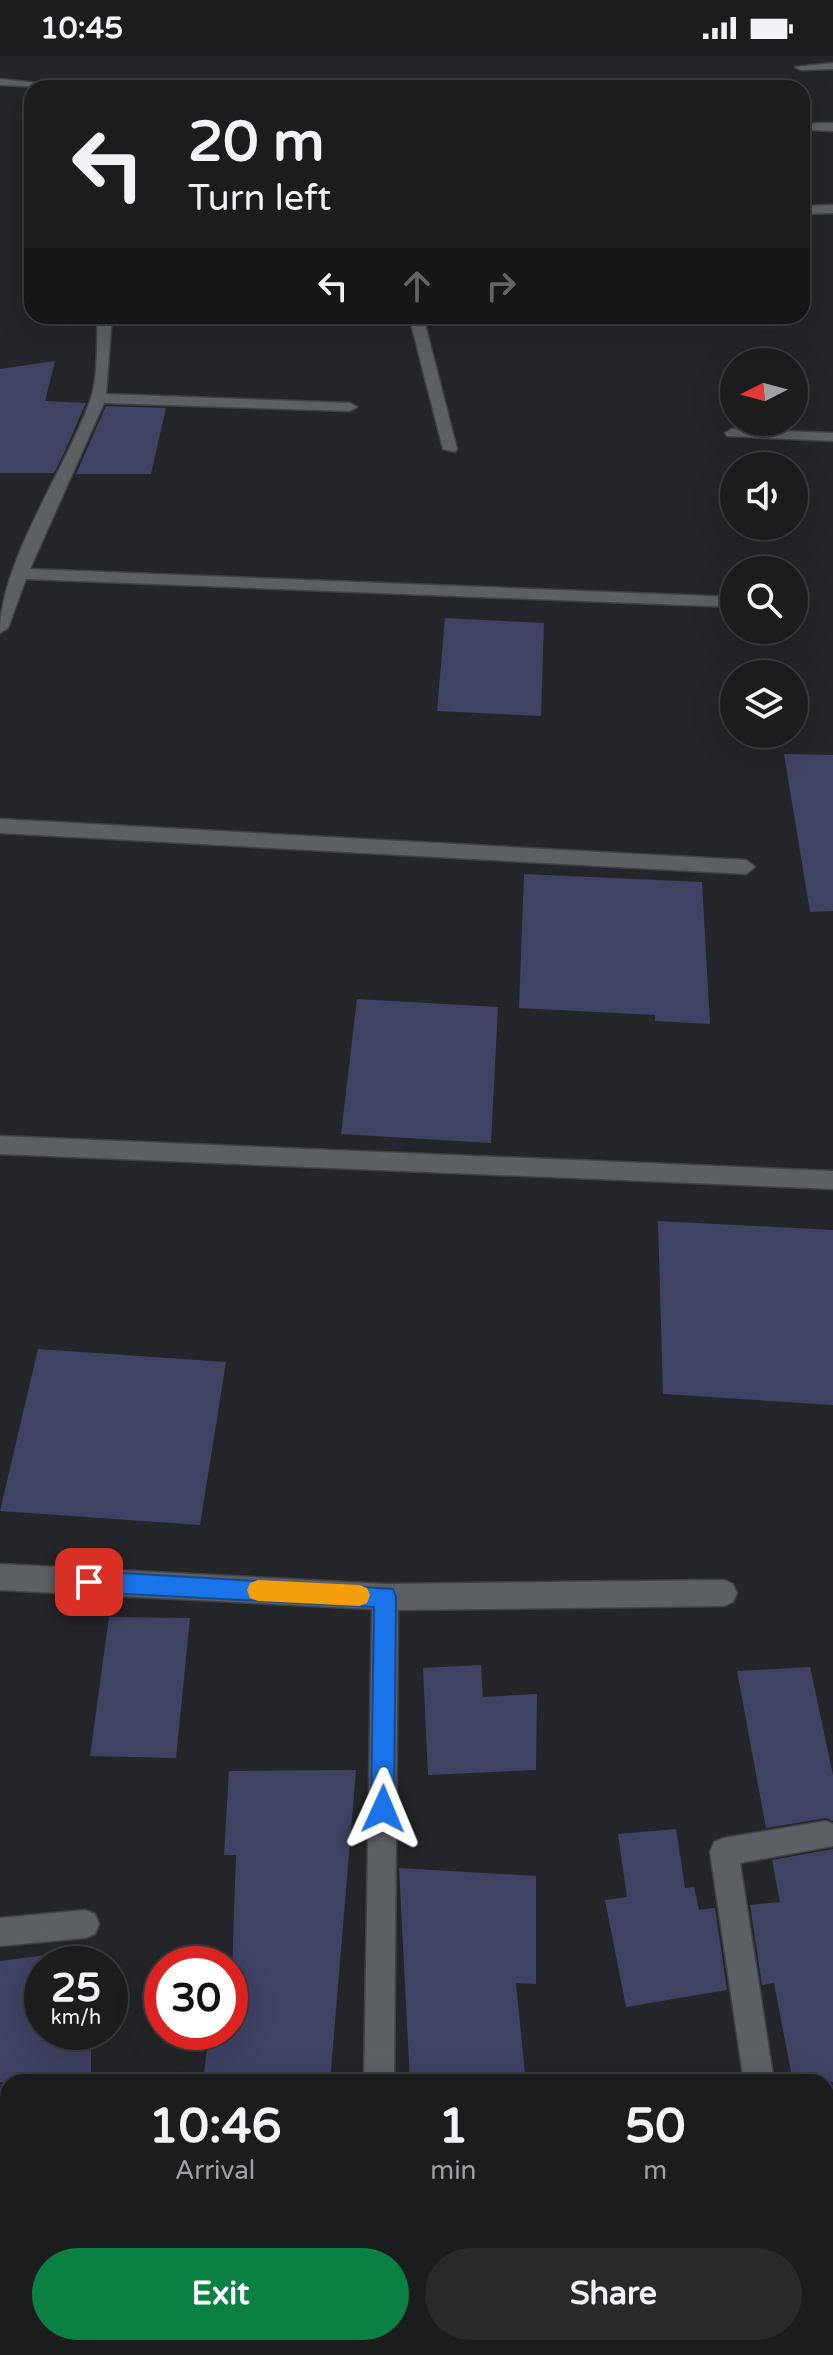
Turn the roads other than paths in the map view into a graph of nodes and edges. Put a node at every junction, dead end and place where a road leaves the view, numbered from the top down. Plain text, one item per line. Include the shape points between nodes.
1 (833, 66) edge
2 (801, 67) dead end
3 (0, 82) edge
4 (24, 82) edge
5 (815, 127) dead end
6 (833, 127) edge
7 (833, 209) edge
8 (810, 210) edge
9 (104, 324) edge
10 (418, 324) edge
11 (99, 398) junction
12 (350, 407) dead end
13 (808, 436) edge
14 (833, 437) edge
15 (450, 449) dead end
16 (20, 574) junction
17 (720, 601) edge
18 (0, 628) edge
19 (0, 826) edge
20 (746, 867) dead end
21 (0, 1145) edge
22 (833, 1180) edge
23 (0, 1577) edge
24 (724, 1593) dead end
25 (385, 1597) junction
26 (826, 1835) dead end
27 (85, 1924) dead end
28 (0, 1932) edge
29 (379, 2074) edge
30 (758, 2074) edge

1 - 2 street
3 - 4 street
5 - 6 street
7 - 8 street
9 - 11 street
10 - 15 street
11 - 12 street
11 - 16 street
13 - 14 street
16 - 17 street
16 - 18 street
19 - 20 street
21 - 22 street
23 - 25 street
24 - 25 street
25 - 29 street
26 - 30 street via 724,1852
27 - 28 street

